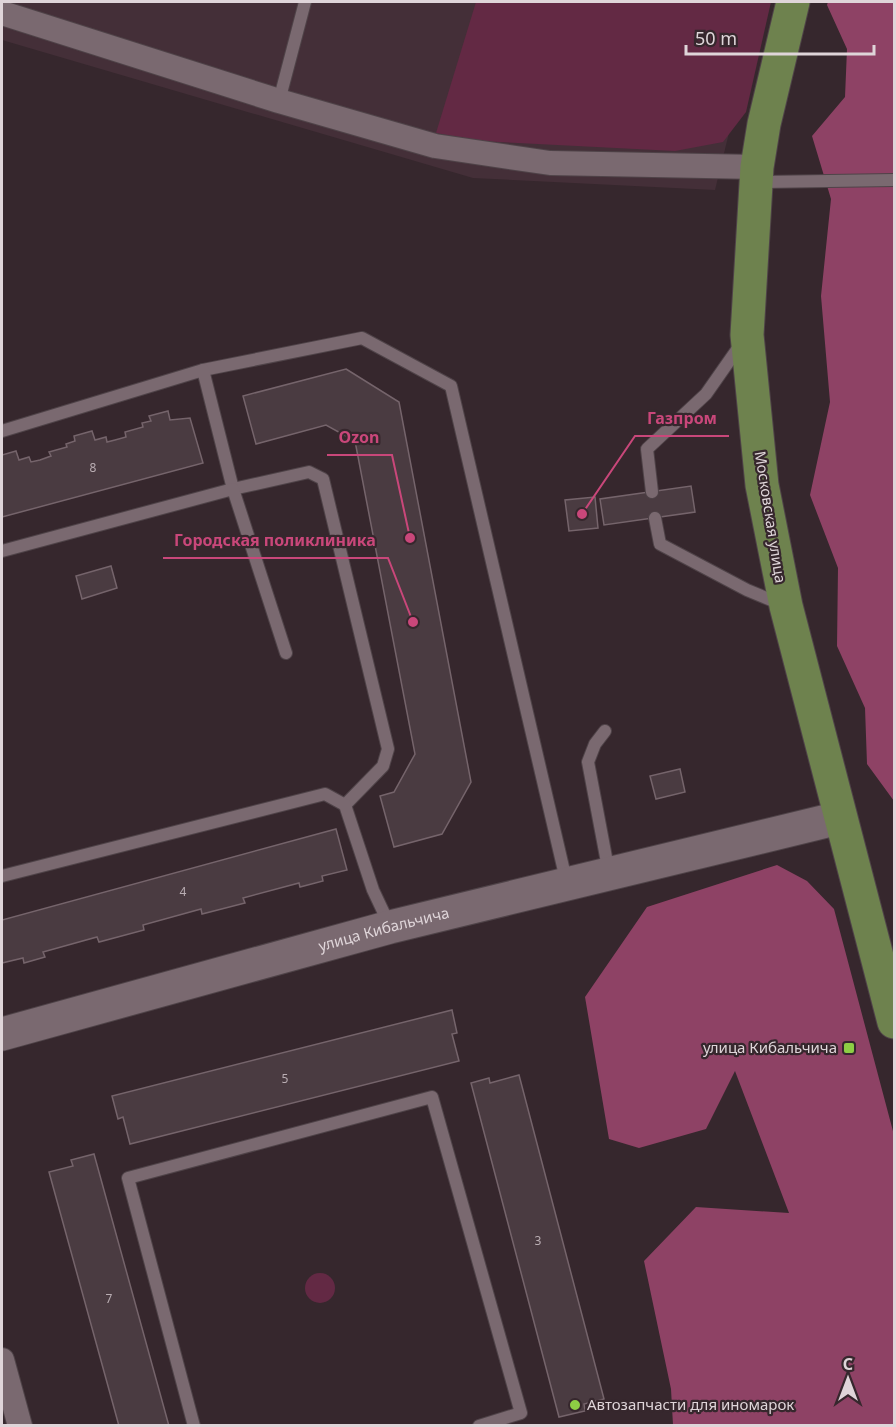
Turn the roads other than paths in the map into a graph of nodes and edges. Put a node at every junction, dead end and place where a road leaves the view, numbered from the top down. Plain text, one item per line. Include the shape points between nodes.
1 (305, 2) edge
2 (793, 2) edge
3 (2, 13) edge
4 (279, 101) junction
5 (757, 175) junction
6 (894, 180) edge
7 (747, 335) junction
8 (203, 370) junction
9 (2, 431) edge
10 (232, 489) junction
11 (652, 492) dead end
12 (655, 518) dead end
13 (2, 551) edge
14 (786, 606) junction
15 (286, 653) dead end
16 (605, 731) dead end
17 (345, 805) junction
18 (839, 818) junction
19 (609, 874) junction
20 (2, 876) edge
21 (567, 884) junction
22 (390, 927) junction
23 (894, 1022) edge
24 (2, 1034) edge
25 (2, 1360) edge
26 (20, 1425) edge
27 (194, 1425) edge
28 (479, 1425) edge

1 - 4 lane
2 - 5 main road, Московская улица via 764,124
3 - 4 street
4 - 5 street via 435,146 550,163
5 - 6 lane
5 - 7 main road, Московская улица
7 - 11 lane via 706,394 648,449
7 - 14 main road, Московская улица via 762,485
8 - 9 lane
8 - 10 lane
8 - 21 lane via 362,338 451,386
10 - 13 lane
10 - 15 lane
10 - 17 lane via 309,472 323,479 388,749 383,766
12 - 14 lane via 660,544
14 - 18 main road, Московская улица
16 - 19 lane via 588,762
17 - 20 lane via 325,794
17 - 22 lane via 373,890
18 - 19 street, улица Кибальчича
18 - 23 main road, Московская улица
19 - 21 street, улица Кибальчича
21 - 22 street, улица Кибальчича
22 - 24 street, улица Кибальчича
25 - 26 street
27 - 28 lane via 128,1178 432,1097 521,1413

